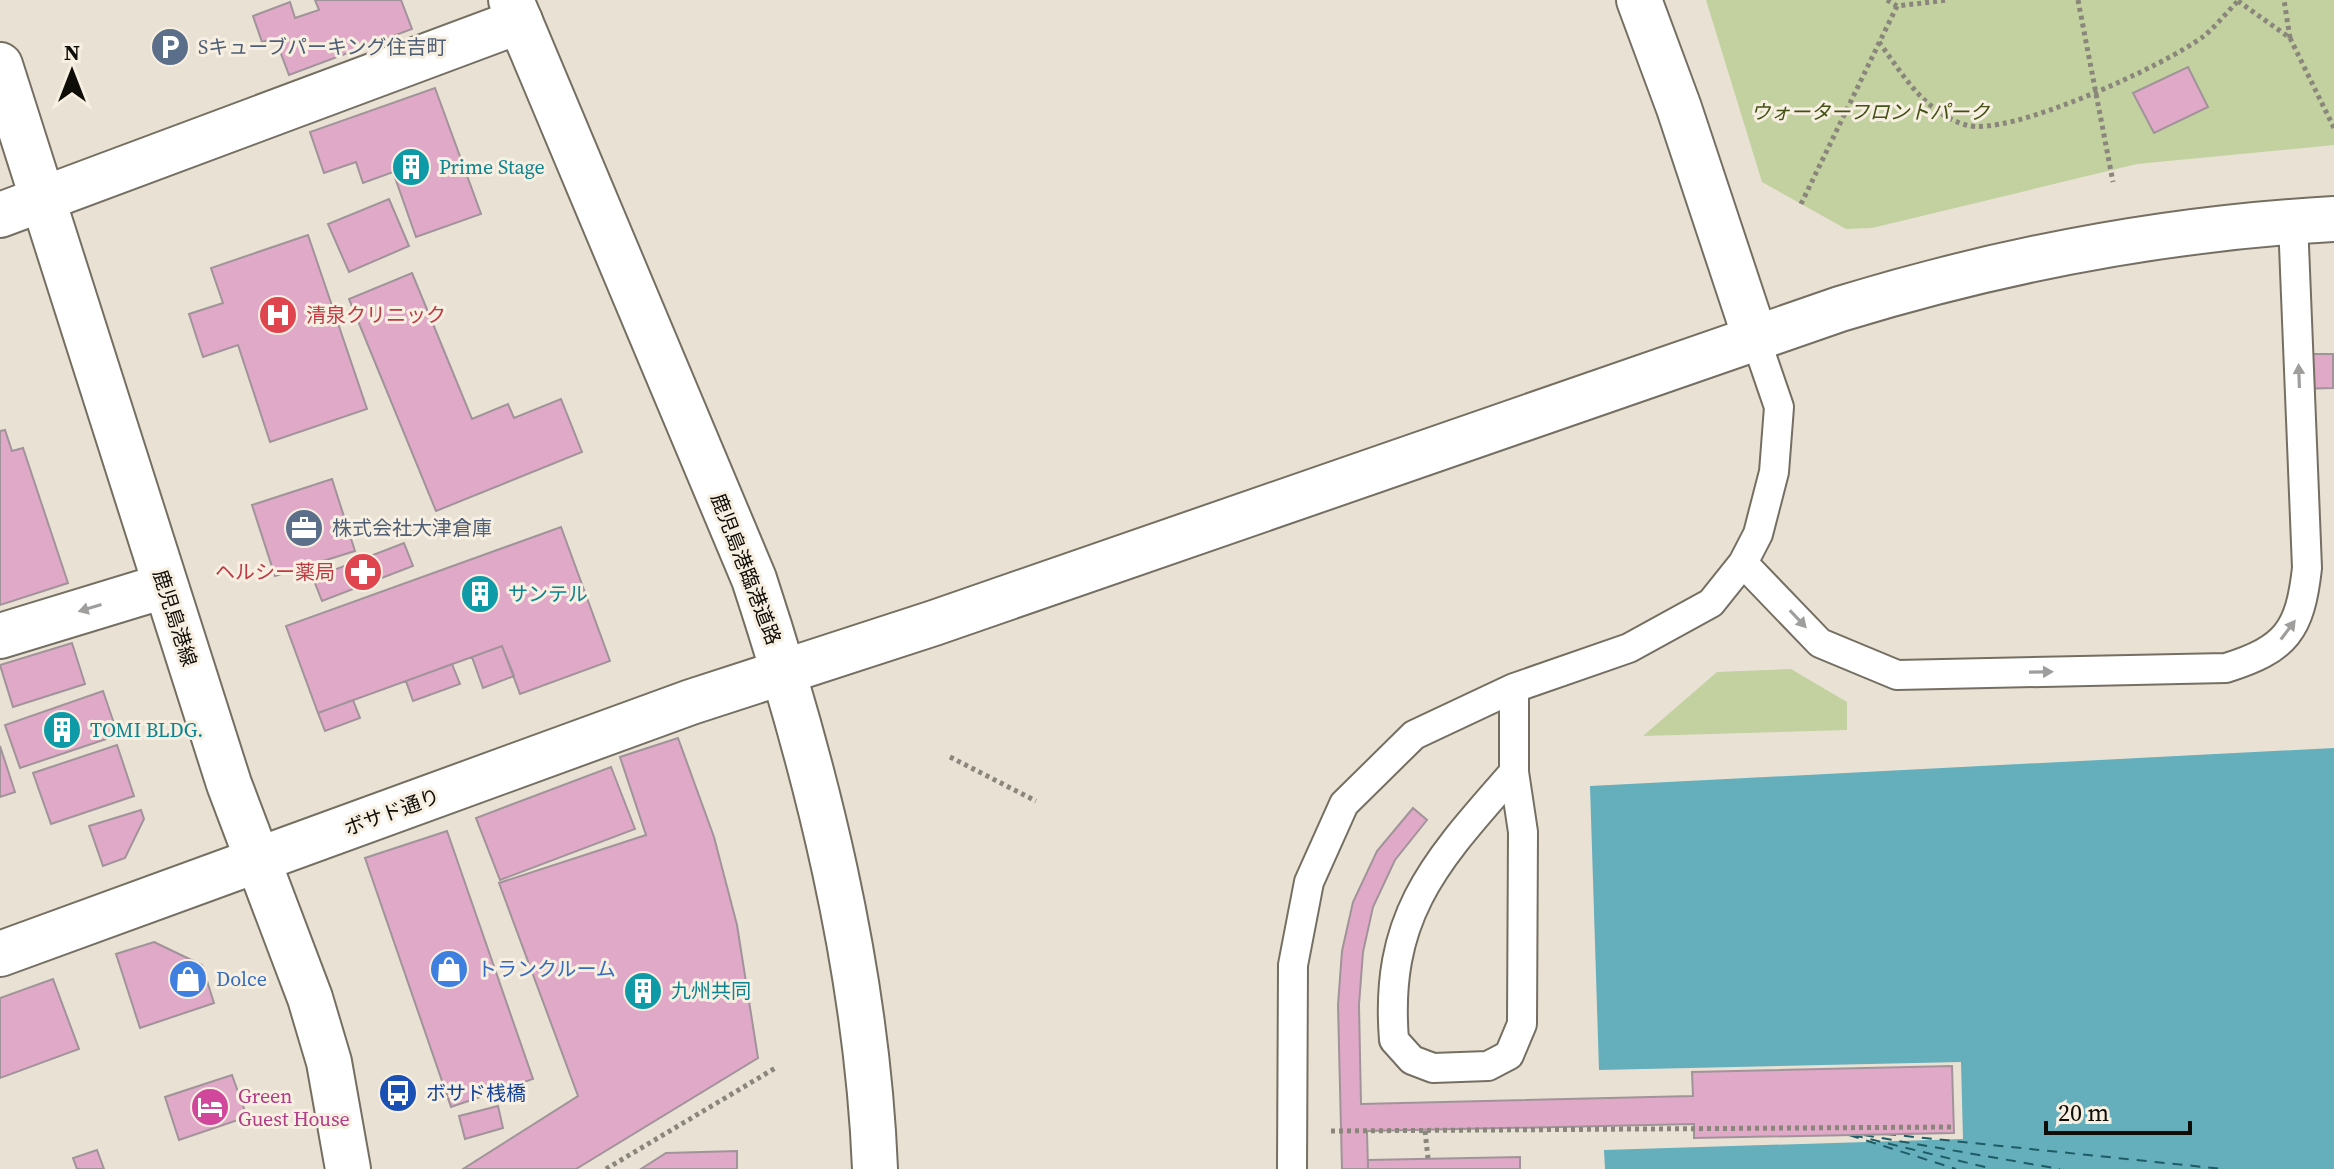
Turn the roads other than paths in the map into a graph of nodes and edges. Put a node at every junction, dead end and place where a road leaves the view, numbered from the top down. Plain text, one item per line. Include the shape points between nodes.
1 (1639, 0) edge
2 (515, 10) edge
3 (0, 65) edge
4 (43, 199) junction
5 (0, 215) edge
6 (2314, 220) edge
7 (1755, 337) junction
8 (1743, 563) junction
9 (164, 586) junction
10 (0, 636) edge
11 (785, 672) junction
12 (1514, 688) junction
13 (1514, 772) junction
14 (259, 862) junction
15 (0, 954) edge
16 (348, 1169) edge
17 (875, 1169) edge
18 (1292, 1169) edge

1 - 7 street
2 - 4 street
2 - 11 street, 鹿児島港臨港道路 via 754,579
3 - 4 street, 鹿児島港線
4 - 5 street
4 - 9 street, 鹿児島港線
6 - 7 street, ボサド通り via 2076,250 1901,290
8 -> 6 lane via 1820,643 1897,675 2226,668 2263,656 2288,634 2303,608
7 - 8 lane via 1779,407 1774,472 1758,534
7 - 11 street, ボサド通り
8 - 12 lane via 1711,603 1643,640
9 -> 10 street
9 - 14 street, 鹿児島港線
11 - 14 street, ボサド通り
11 - 17 street, 鹿児島港臨港道路 via 833,867 861,1011
12 - 13 lane
12 - 18 lane via 1414,735 1344,804 1309,882 1293,965
13 - 13 lane via 1523,832 1522,1024 1509,1055 1488,1066 1433,1068 1412,1060 1394,1040 1392,1006 1403,933 1422,886 1443,854
14 - 15 street, ボサド通り
14 - 16 street, 鹿児島港線 via 325,1049

